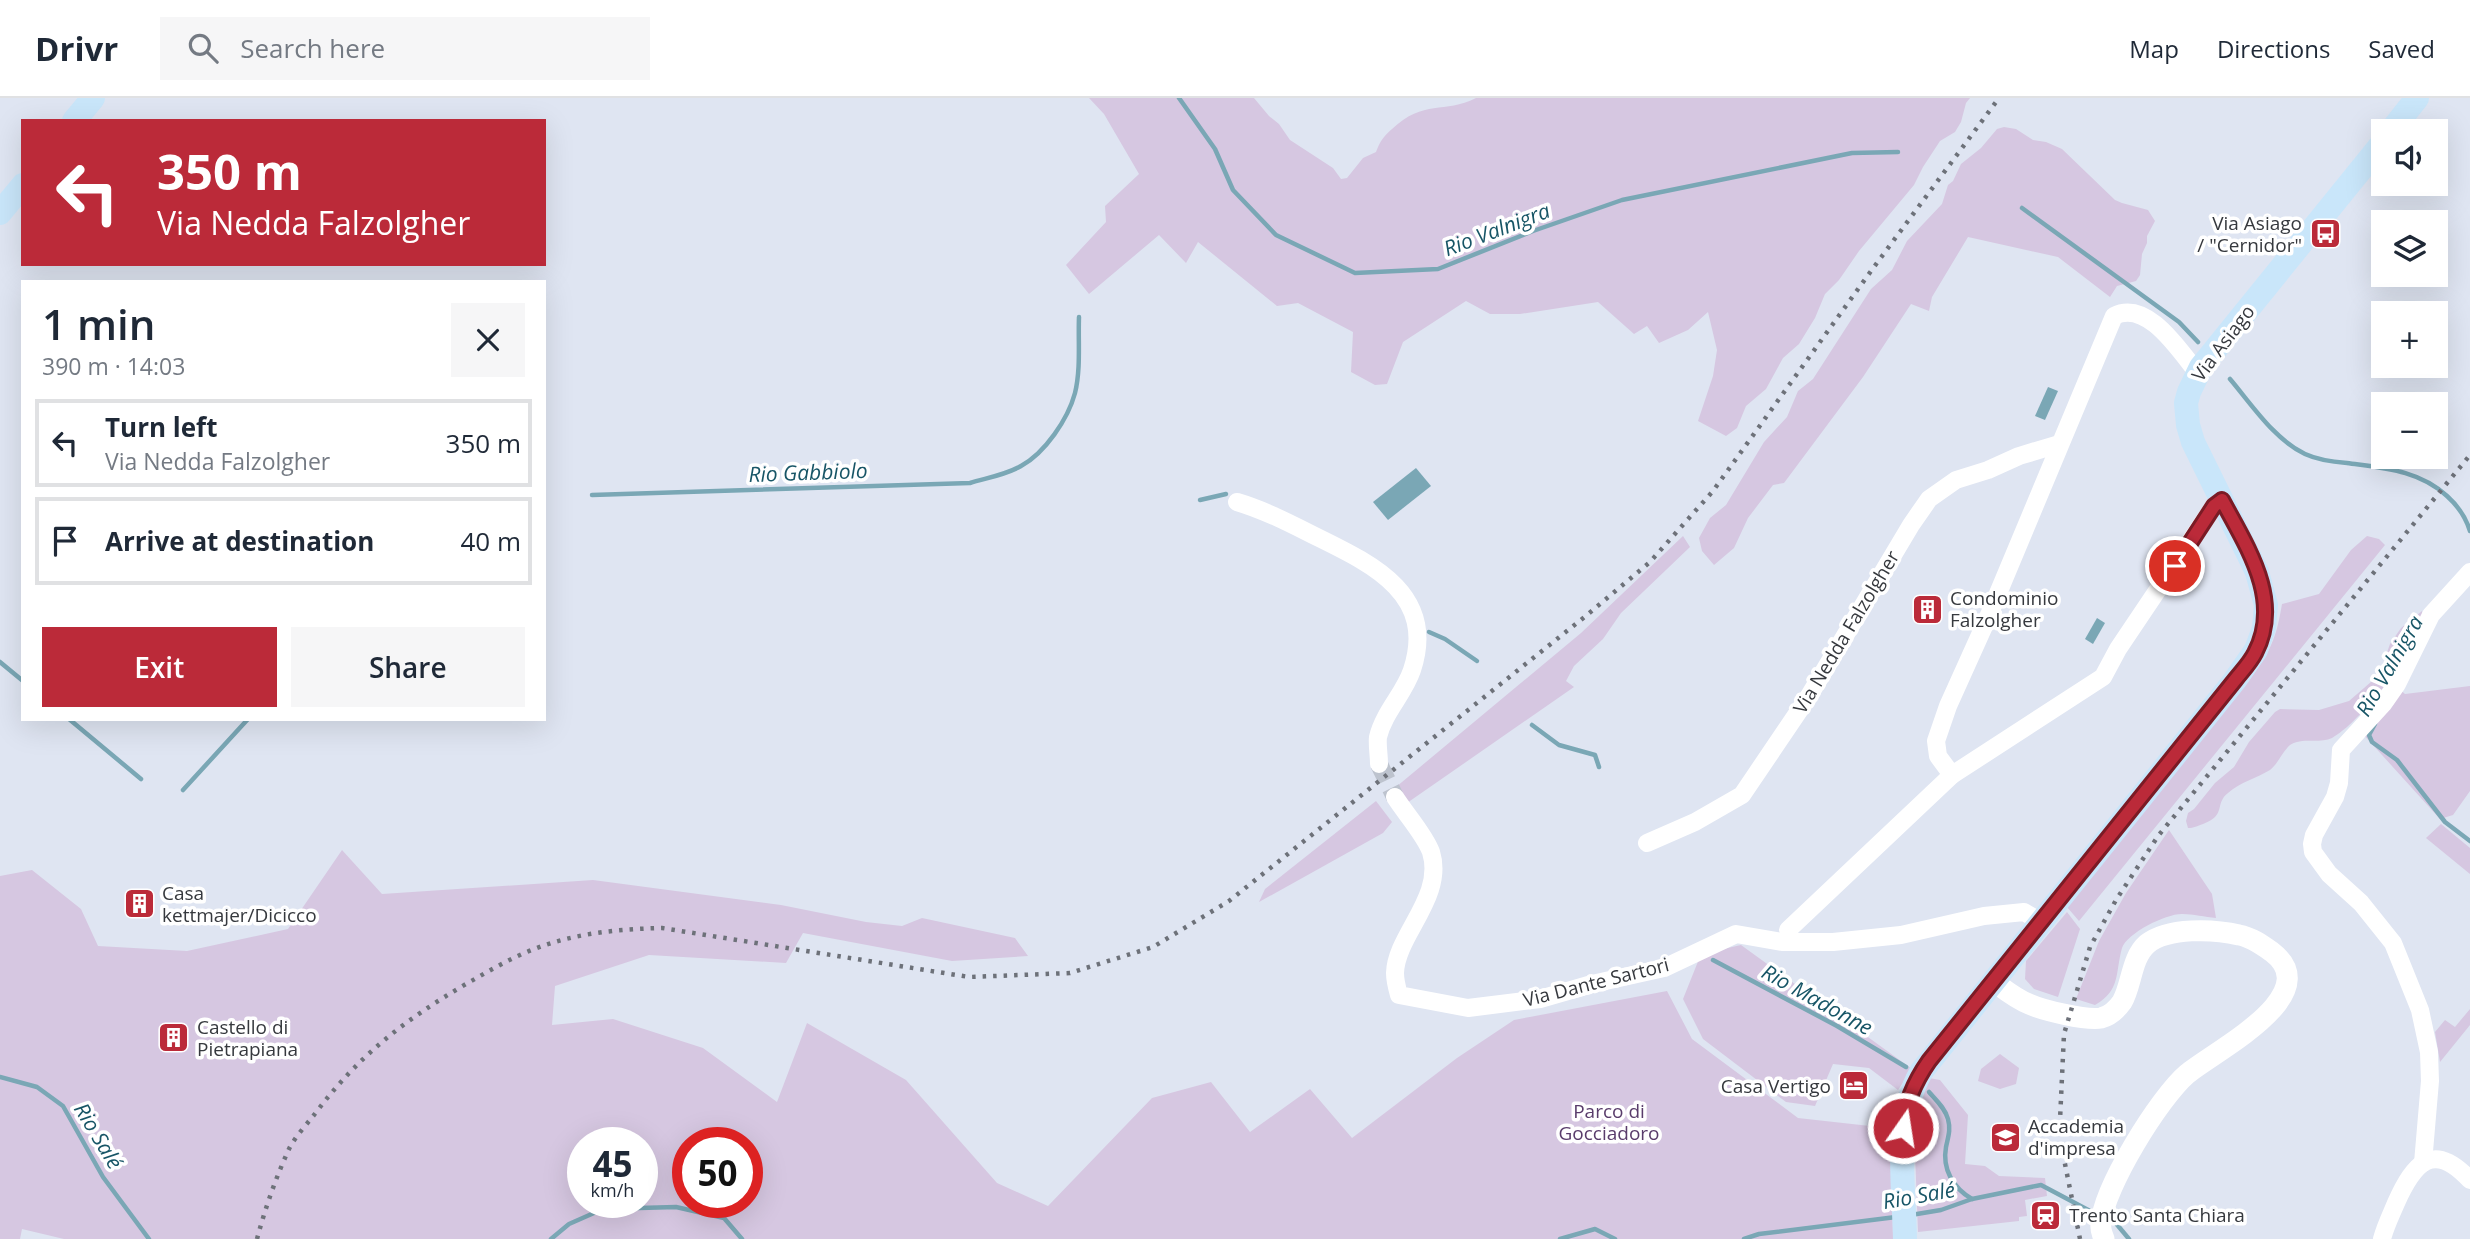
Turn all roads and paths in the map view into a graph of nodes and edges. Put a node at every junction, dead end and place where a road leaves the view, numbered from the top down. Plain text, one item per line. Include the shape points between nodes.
1 (93, 98) edge
2 (2417, 98) edge
3 (2395, 116) edge
4 (77, 119) edge
5 (2371, 157) edge
6 (21, 187) edge
7 (0, 213) edge
8 (2197, 372) junction
9 (2059, 444) junction
10 (2222, 500) junction
11 (1237, 502) dead end
12 (2470, 572) edge
13 (1380, 764) tunnel mouth
14 (1952, 775) junction
15 (1395, 797) tunnel mouth
16 (1647, 843) dead end
17 (2041, 922) junction
18 (1788, 930) dead end
19 (1993, 981) junction
20 (2423, 1163) junction
21 (2470, 1180) edge
22 (1905, 1239) edge
23 (2104, 1239) edge
24 (2382, 1239) edge

1 - 4 main road
2 - 3 main road
5 - 8 main road, Via Asiago
6 - 7 main road
8 - 9 street via 2148,318 2123,312 2114,316
8 - 10 main road, Via Asiago via 2186,403 2188,425
9 - 14 street via 1936,741 1938,756
9 - 16 street, Via Nedda Falzolgher via 1956,480 1929,499 1809,696 1742,795
10 - 14 street via 2103,677
10 - 17 main road, Via Asiago via 2265,594 2264,628 2256,650
11 - 13 street via 1356,556 1385,575 1407,599 1416,618 1419,643 1411,673 1378,738
12 - 20 street via 2431,615 2383,704 2341,750 2335,797 2312,844 2336,887 2361,903 2393,943 2420,1010 2430,1081
14 - 18 street
15 - 17 street, Via Dante Sartori via 1430,850 1435,873 1395,972 1399,995 1441,1004 1468,1008 1541,999 1664,968 1736,934 1782,942 1833,942 1998,914 2024,912
17 - 19 main road, Via Asiago
19 - 22 main road, Via Asiago via 1914,1084 1903,1128
19 - 23 street via 2031,1006 2101,1018 2112,1013 2124,997 2146,945 2170,933 2187,931 2240,935 2280,958 2287,970 2287,985 2272,1009 2187,1074 2163,1099 2110,1194 2101,1222
20 - 21 street via 2445,1160
20 - 24 street via 2403,1187

